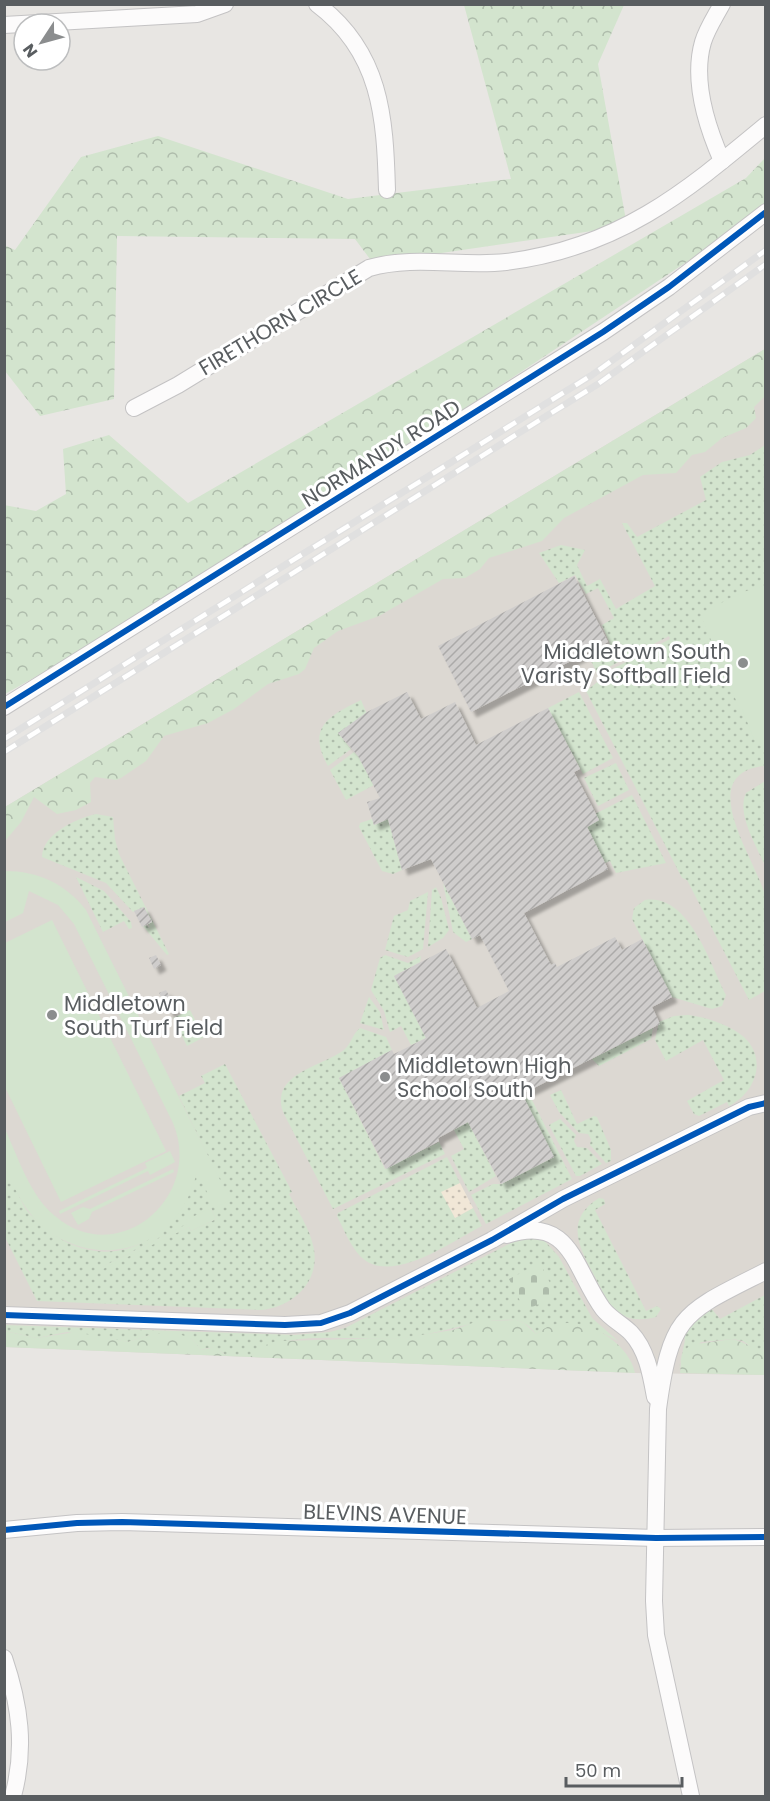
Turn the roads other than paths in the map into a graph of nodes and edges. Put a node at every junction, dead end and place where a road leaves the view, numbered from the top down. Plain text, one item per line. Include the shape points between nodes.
1 (225, 4) edge
2 (317, 4) edge
3 (722, 4) edge
4 (4, 24) edge
5 (765, 125) edge
6 (722, 161) junction
7 (387, 190) dead end
8 (765, 212) edge
9 (134, 408) dead end
10 (4, 707) edge
11 (765, 1103) edge
12 (492, 1240) junction
13 (765, 1271) edge
14 (4, 1315) edge
15 (658, 1409) junction
16 (4, 1530) edge
17 (765, 1537) edge
18 (656, 1538) junction
19 (4, 1658) edge
20 (13, 1797) edge
21 (691, 1797) edge

1 - 4 street via 197,14
2 - 7 street via 353,41 372,75 383,116
3 - 6 street via 700,56 709,130
5 - 6 street, FIRETHORN CIRCLE
6 - 9 street, FIRETHORN CIRCLE via 682,194 643,218 578,247 496,262 396,263 369,268
8 - 10 street, NORMANDY ROAD via 669,287 603,332
11 - 12 street via 749,1107 563,1199
12 - 14 street via 385,1296 321,1323
12 - 15 street via 532,1230 548,1232 565,1244 602,1308 630,1332 642,1349
13 - 15 street via 687,1316 669,1347
15 - 18 street
16 - 18 street, BLEVINS AVENUE via 122,1522
17 - 18 street, BLEVINS AVENUE
18 - 21 street via 656,1635
19 - 20 street via 20,1719 19,1766

